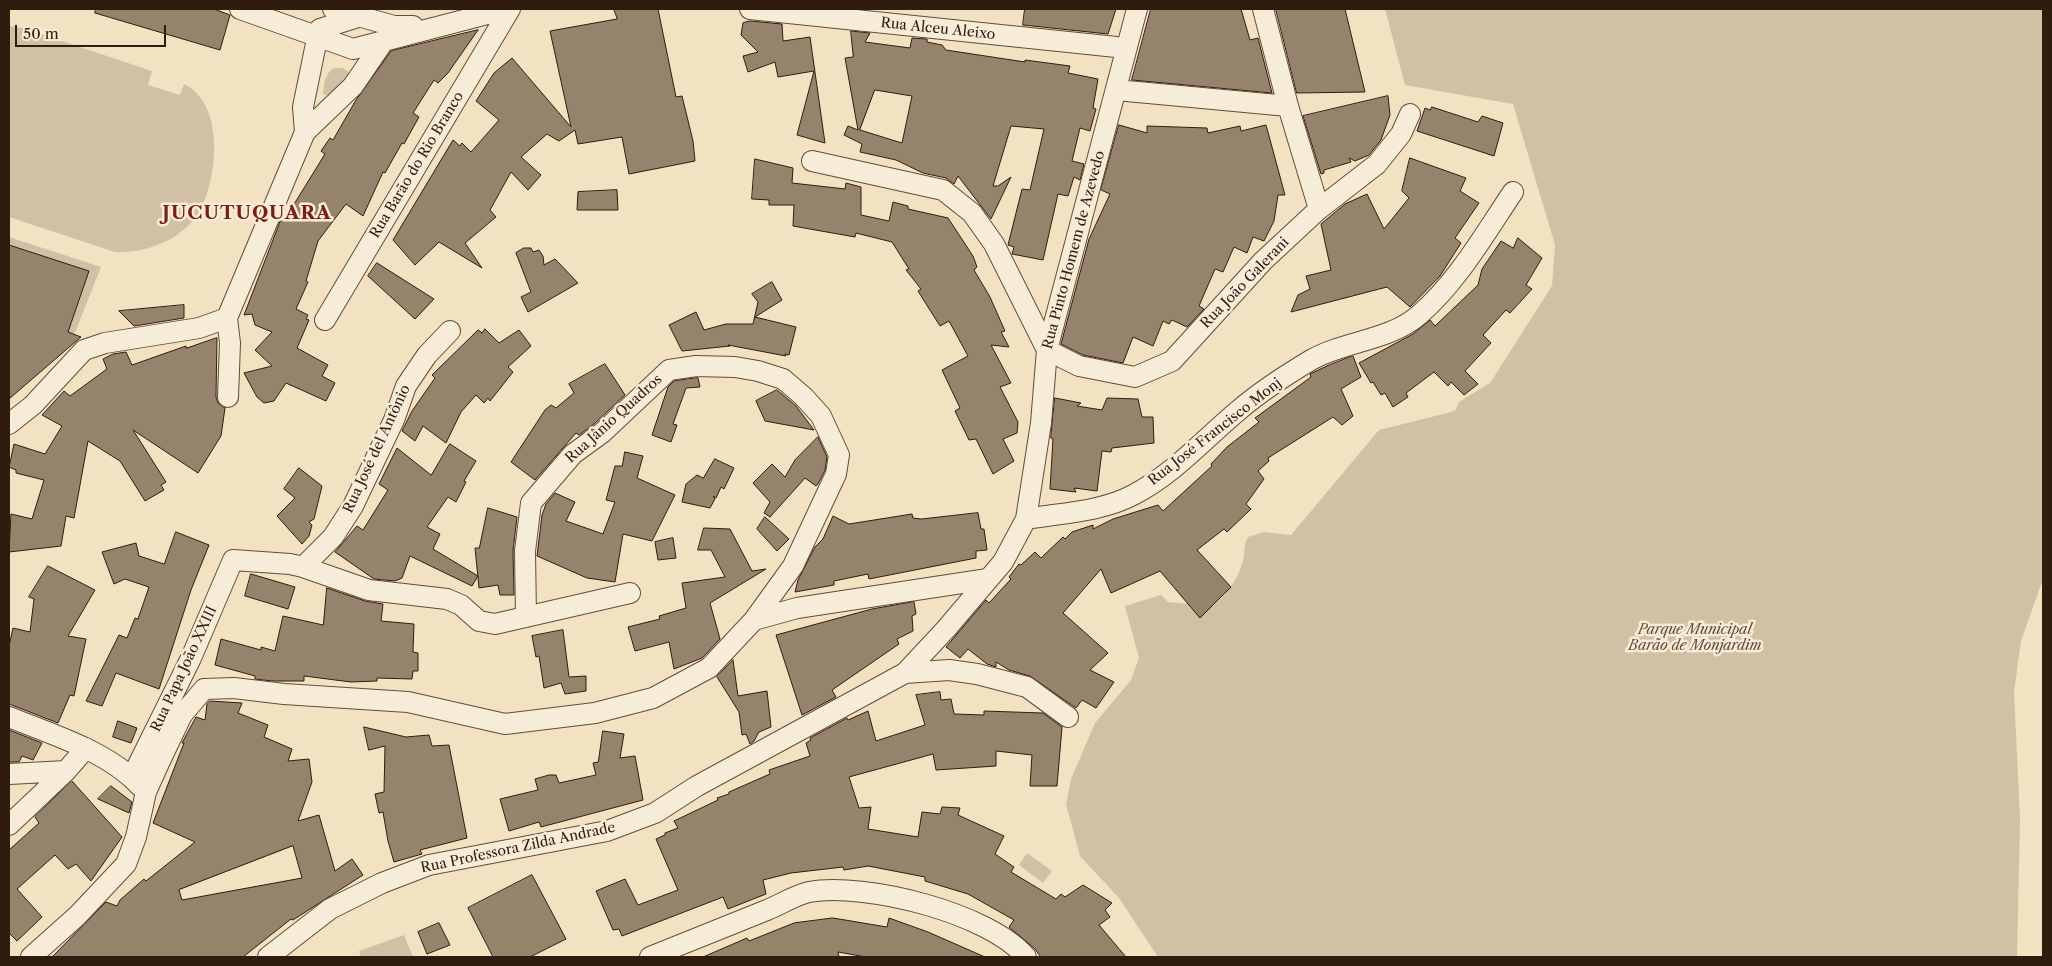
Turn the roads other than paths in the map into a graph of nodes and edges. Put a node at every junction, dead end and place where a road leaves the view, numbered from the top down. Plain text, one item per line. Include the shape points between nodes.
1 (240, 9) edge
2 (333, 9) edge
3 (508, 9) edge
4 (750, 9) edge
5 (1137, 9) edge
6 (1263, 9) edge
7 (358, 17) junction
8 (393, 24) edge
9 (318, 34) junction
10 (1126, 48) junction
11 (1116, 90) junction
12 (1288, 106) junction
13 (1410, 114) dead end
14 (305, 132) junction
15 (812, 161) dead end
16 (1513, 192) dead end
17 (1318, 209) junction
18 (227, 318) junction
19 (325, 320) dead end
20 (450, 331) dead end
21 (1047, 350) junction
22 (228, 397) dead end
23 (9, 424) edge
24 (1026, 519) junction
25 (303, 567) junction
26 (988, 579) junction
27 (630, 593) dead end
28 (526, 617) junction
29 (754, 620) junction
30 (904, 673) junction
31 (9, 717) edge
32 (1068, 717) dead end
33 (86, 748) junction
34 (66, 771) junction
35 (9, 774) edge
36 (132, 777) junction
37 (146, 792) junction
38 (9, 825) edge
39 (31, 957) edge
40 (268, 957) edge
41 (650, 957) edge
42 (1026, 957) edge

1 - 9 street
2 - 7 street
3 - 8 street via 442,26
3 - 19 street, Rua Barão do Rio Branco
4 - 10 street, Rua Alceu Aleixo
5 - 10 street, Rua Pinto Homem de Azevedo
6 - 12 street
7 - 8 street
7 - 9 street via 320,29
8 - 9 street via 353,48
8 - 14 street via 353,86
9 - 14 street via 303,107
10 - 11 street, Rua Pinto Homem de Azevedo
11 - 12 street
11 - 21 street, Rua Pinto Homem de Azevedo
12 - 17 street
13 - 17 street, Rua João Galerani via 1401,134 1377,164
14 - 18 street
15 - 21 street via 943,190 972,213 994,244
16 - 24 street, Rua José Francisco Monj via 1469,259 1443,292 1417,317 1390,332 1313,359 1281,379 1239,410 1162,477 1132,496 1103,506
17 - 21 street, Rua João Galerani via 1263,261 1172,361 1135,377 1079,366
18 - 22 street via 230,344
18 - 23 street via 199,328 105,343 84,350 33,405
20 - 25 street, Rua José del Antônio via 427,355 406,386 394,420 352,506 333,537
21 - 24 street, Rua Pinto Homem de Azevedo via 1041,422
24 - 26 street, Rua Pinto Homem de Azevedo via 1011,550
25 - 28 street via 369,590 447,599 461,604 479,620 495,624
25 - 36 street, Rua Papa João XXIII via 233,560 191,658
26 - 29 street via 797,608
26 - 30 street, Rua Pinto Homem de Azevedo
27 - 28 street
28 - 29 street, Rua Jânio Quadros via 525,551 531,503 573,454 602,433 669,370 696,366 735,367 783,380 821,416 839,455 836,474 793,566
29 - 37 street, Rua Jânio Quadros via 709,668 683,684 625,707 549,719 505,724 408,702 234,688 204,689 182,715
30 - 32 street via 977,674 1026,687
30 - 40 street, Rua Professora Zilda Andrade via 697,786 655,813 607,831 429,865 382,883 330,909
31 - 33 street
33 - 34 street
33 - 36 street
34 - 35 street
34 - 38 street
36 - 37 street
37 - 39 street via 126,864 77,916
41 - 42 street via 808,892 859,891 918,902 976,923

